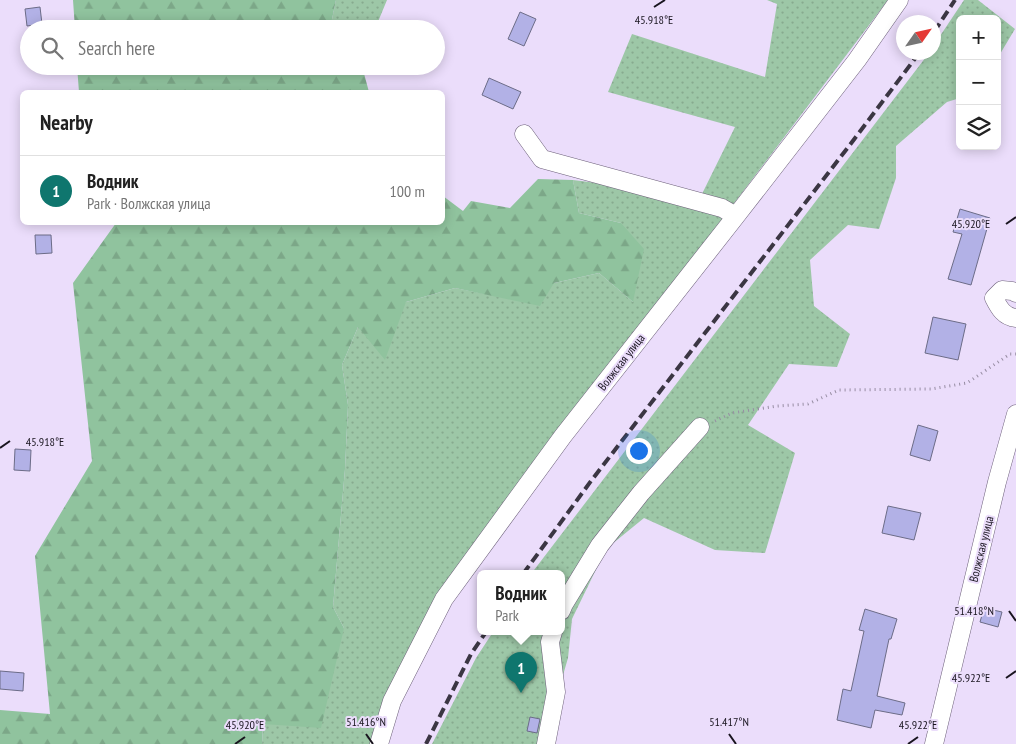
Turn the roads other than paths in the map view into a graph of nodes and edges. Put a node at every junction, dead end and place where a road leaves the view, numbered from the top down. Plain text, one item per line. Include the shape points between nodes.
1 (898, 0) edge
2 (524, 134) dead end
3 (736, 216) junction
4 (1016, 293) edge
5 (1016, 318) edge
6 (1016, 414) edge
7 (700, 427) road end
8 (565, 602) edge
9 (553, 635) edge
10 (379, 744) edge
11 (546, 744) edge
12 (934, 744) edge

1 - 3 street, Волжская улица via 857,60
2 - 3 street via 542,159 722,208
3 - 10 street, Волжская улица via 563,436 444,599 392,701
4 - 5 street via 1002,290 994,298 1000,310 1010,318
6 - 12 street, Волжская улица
7 - 8 street via 600,545
9 - 11 street via 550,642 556,692

